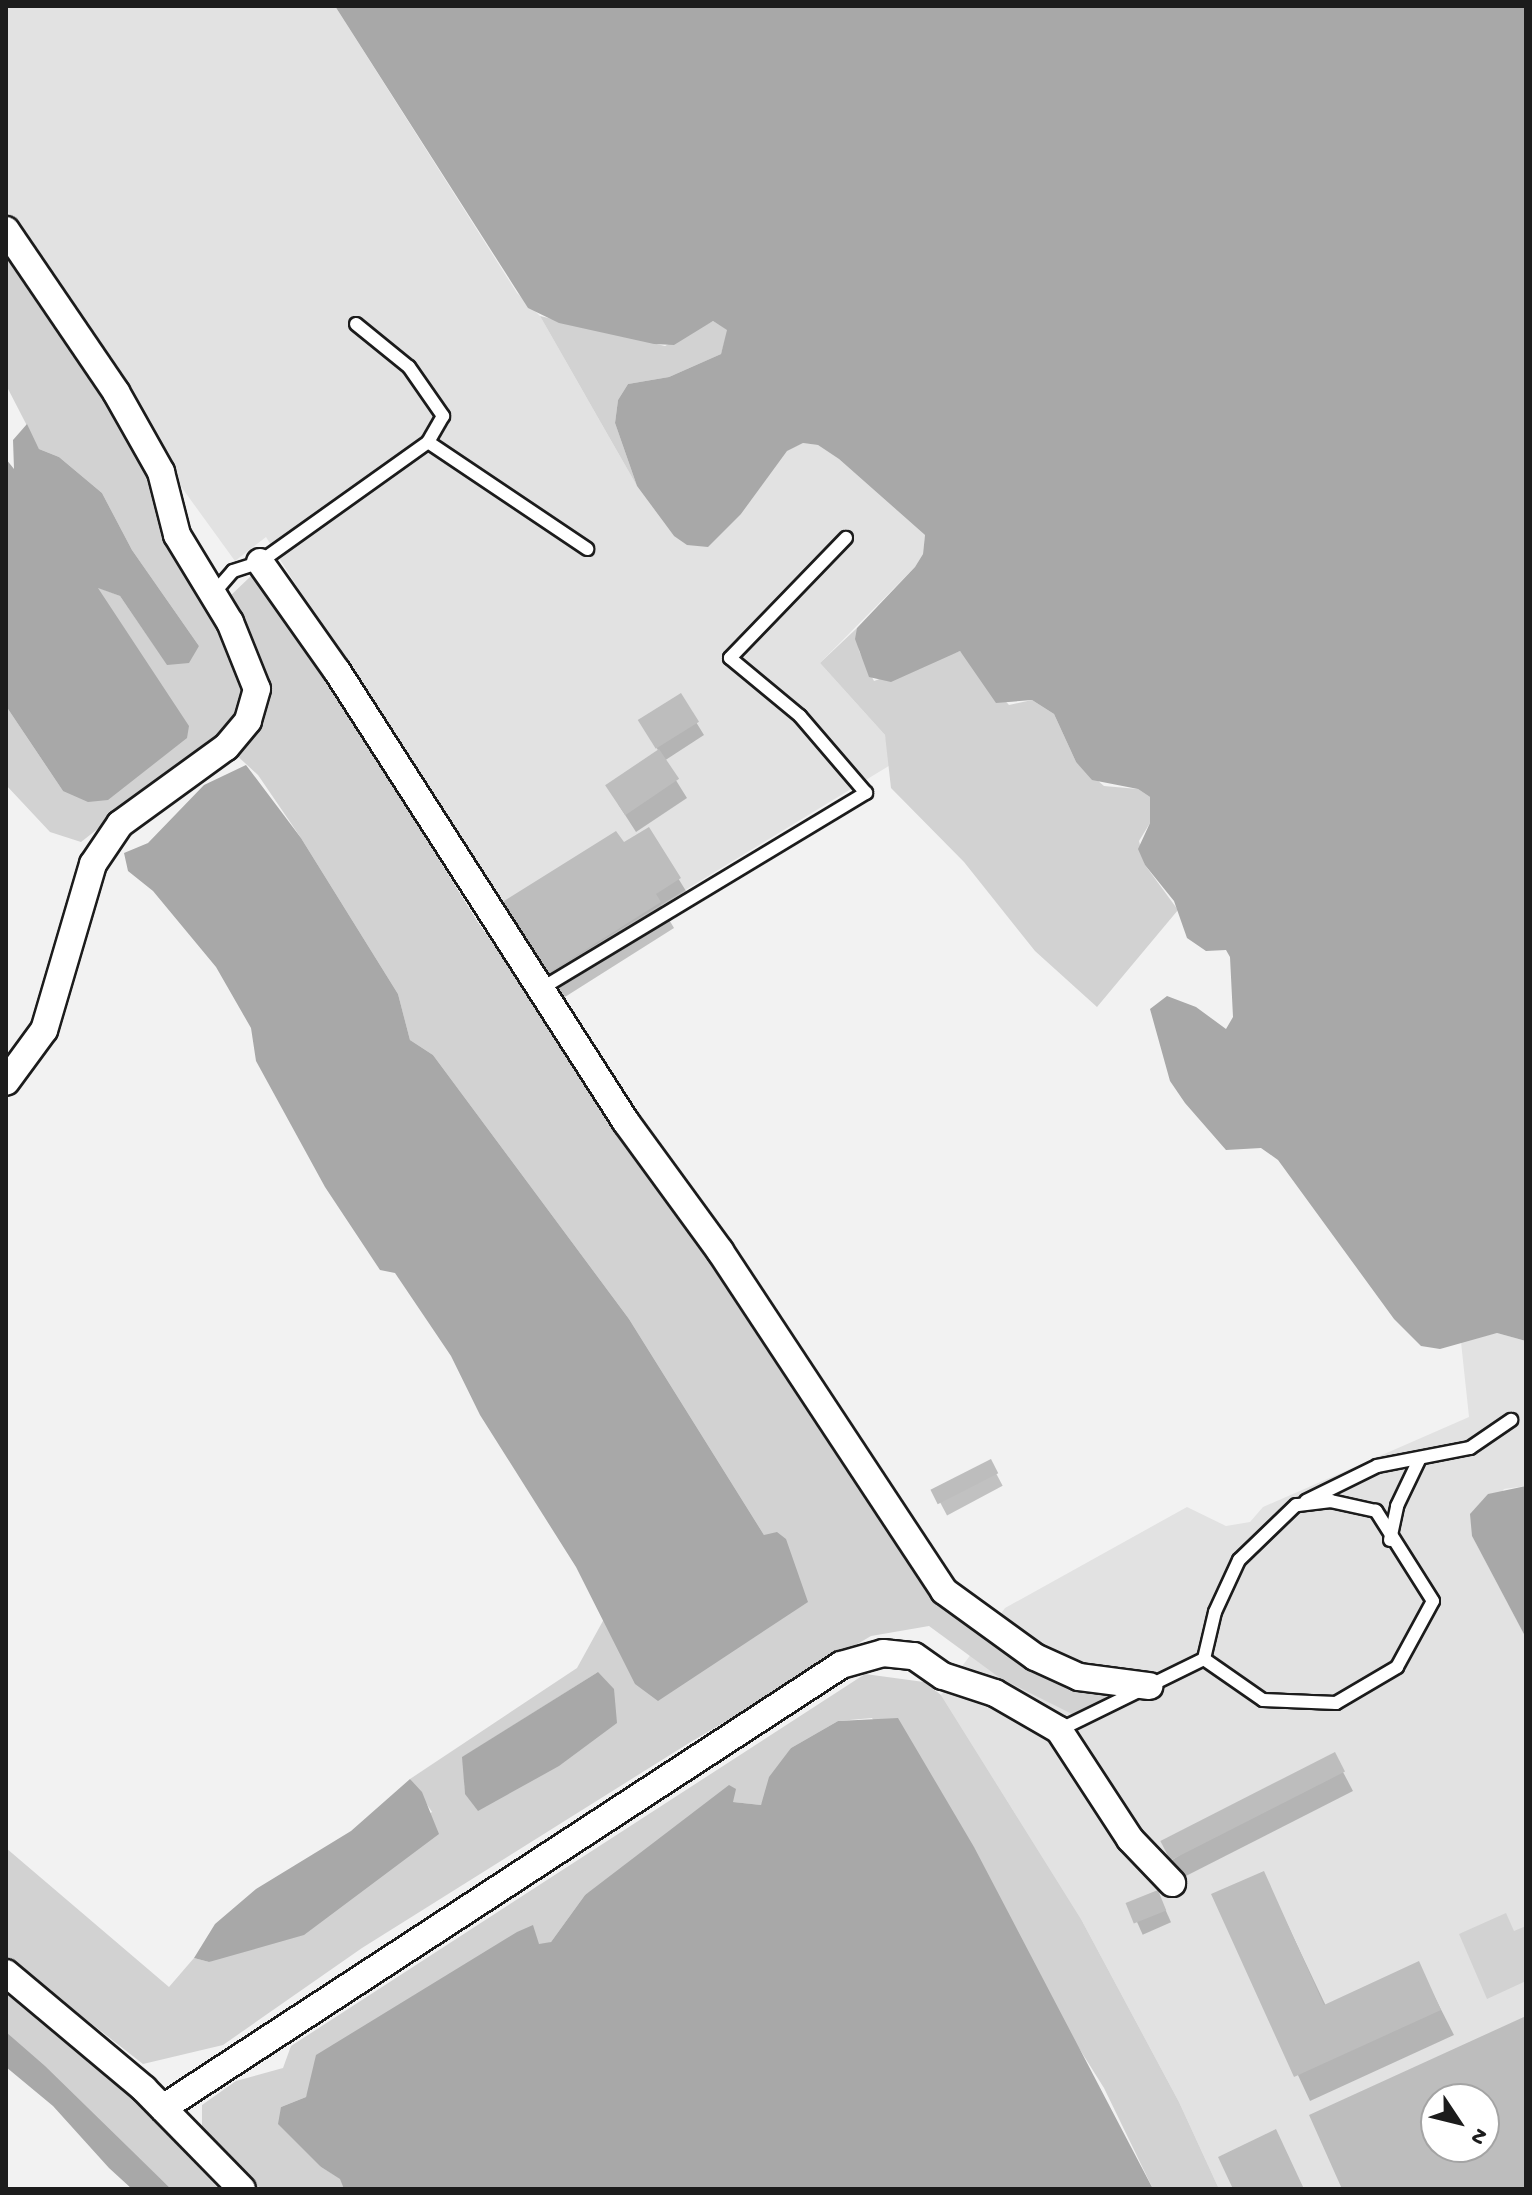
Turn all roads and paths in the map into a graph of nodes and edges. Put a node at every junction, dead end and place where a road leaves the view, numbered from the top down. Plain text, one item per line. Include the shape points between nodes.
1 (6, 230) edge
2 (356, 324) dead end
3 (428, 442) junction
4 (846, 538) dead end
5 (587, 549) dead end
6 (260, 562) junction
7 (213, 594) junction
8 (539, 990) junction
9 (6, 1082) edge
10 (1511, 1420) dead end
11 (1420, 1458) junction
12 (1296, 1505) junction
13 (1390, 1540) junction
14 (1204, 1659) junction
15 (1149, 1686) junction
16 (1059, 1730) junction
17 (1172, 1883) dead end
18 (6, 1973) edge
19 (163, 2108) junction
20 (242, 2189) edge

1 - 7 street via 123,405 161,472 177,535
2 - 3 lane via 409,367 443,416
3 - 5 lane
3 - 6 lane
4 - 8 lane via 730,658 800,716 866,793
6 - 7 lane via 233,571
6 - 8 street via 337,671
7 - 9 street via 257,689 248,721 226,747 120,824 93,864 44,1030
8 - 15 street via 944,1591 1057,1667 1079,1677
10 - 11 lane via 1470,1448
11 - 12 lane via 1377,1466
11 - 13 lane via 1397,1506
12 - 13 lane via 1331,1501 1376,1511
12 - 14 lane via 1239,1560 1215,1612
13 - 14 lane via 1433,1601 1397,1667 1336,1703 1263,1700
14 - 15 lane
15 - 16 lane
16 - 17 street via 1130,1839
16 - 19 street via 995,1693 943,1676 914,1656 883,1653 841,1665
18 - 19 street
19 - 20 street

